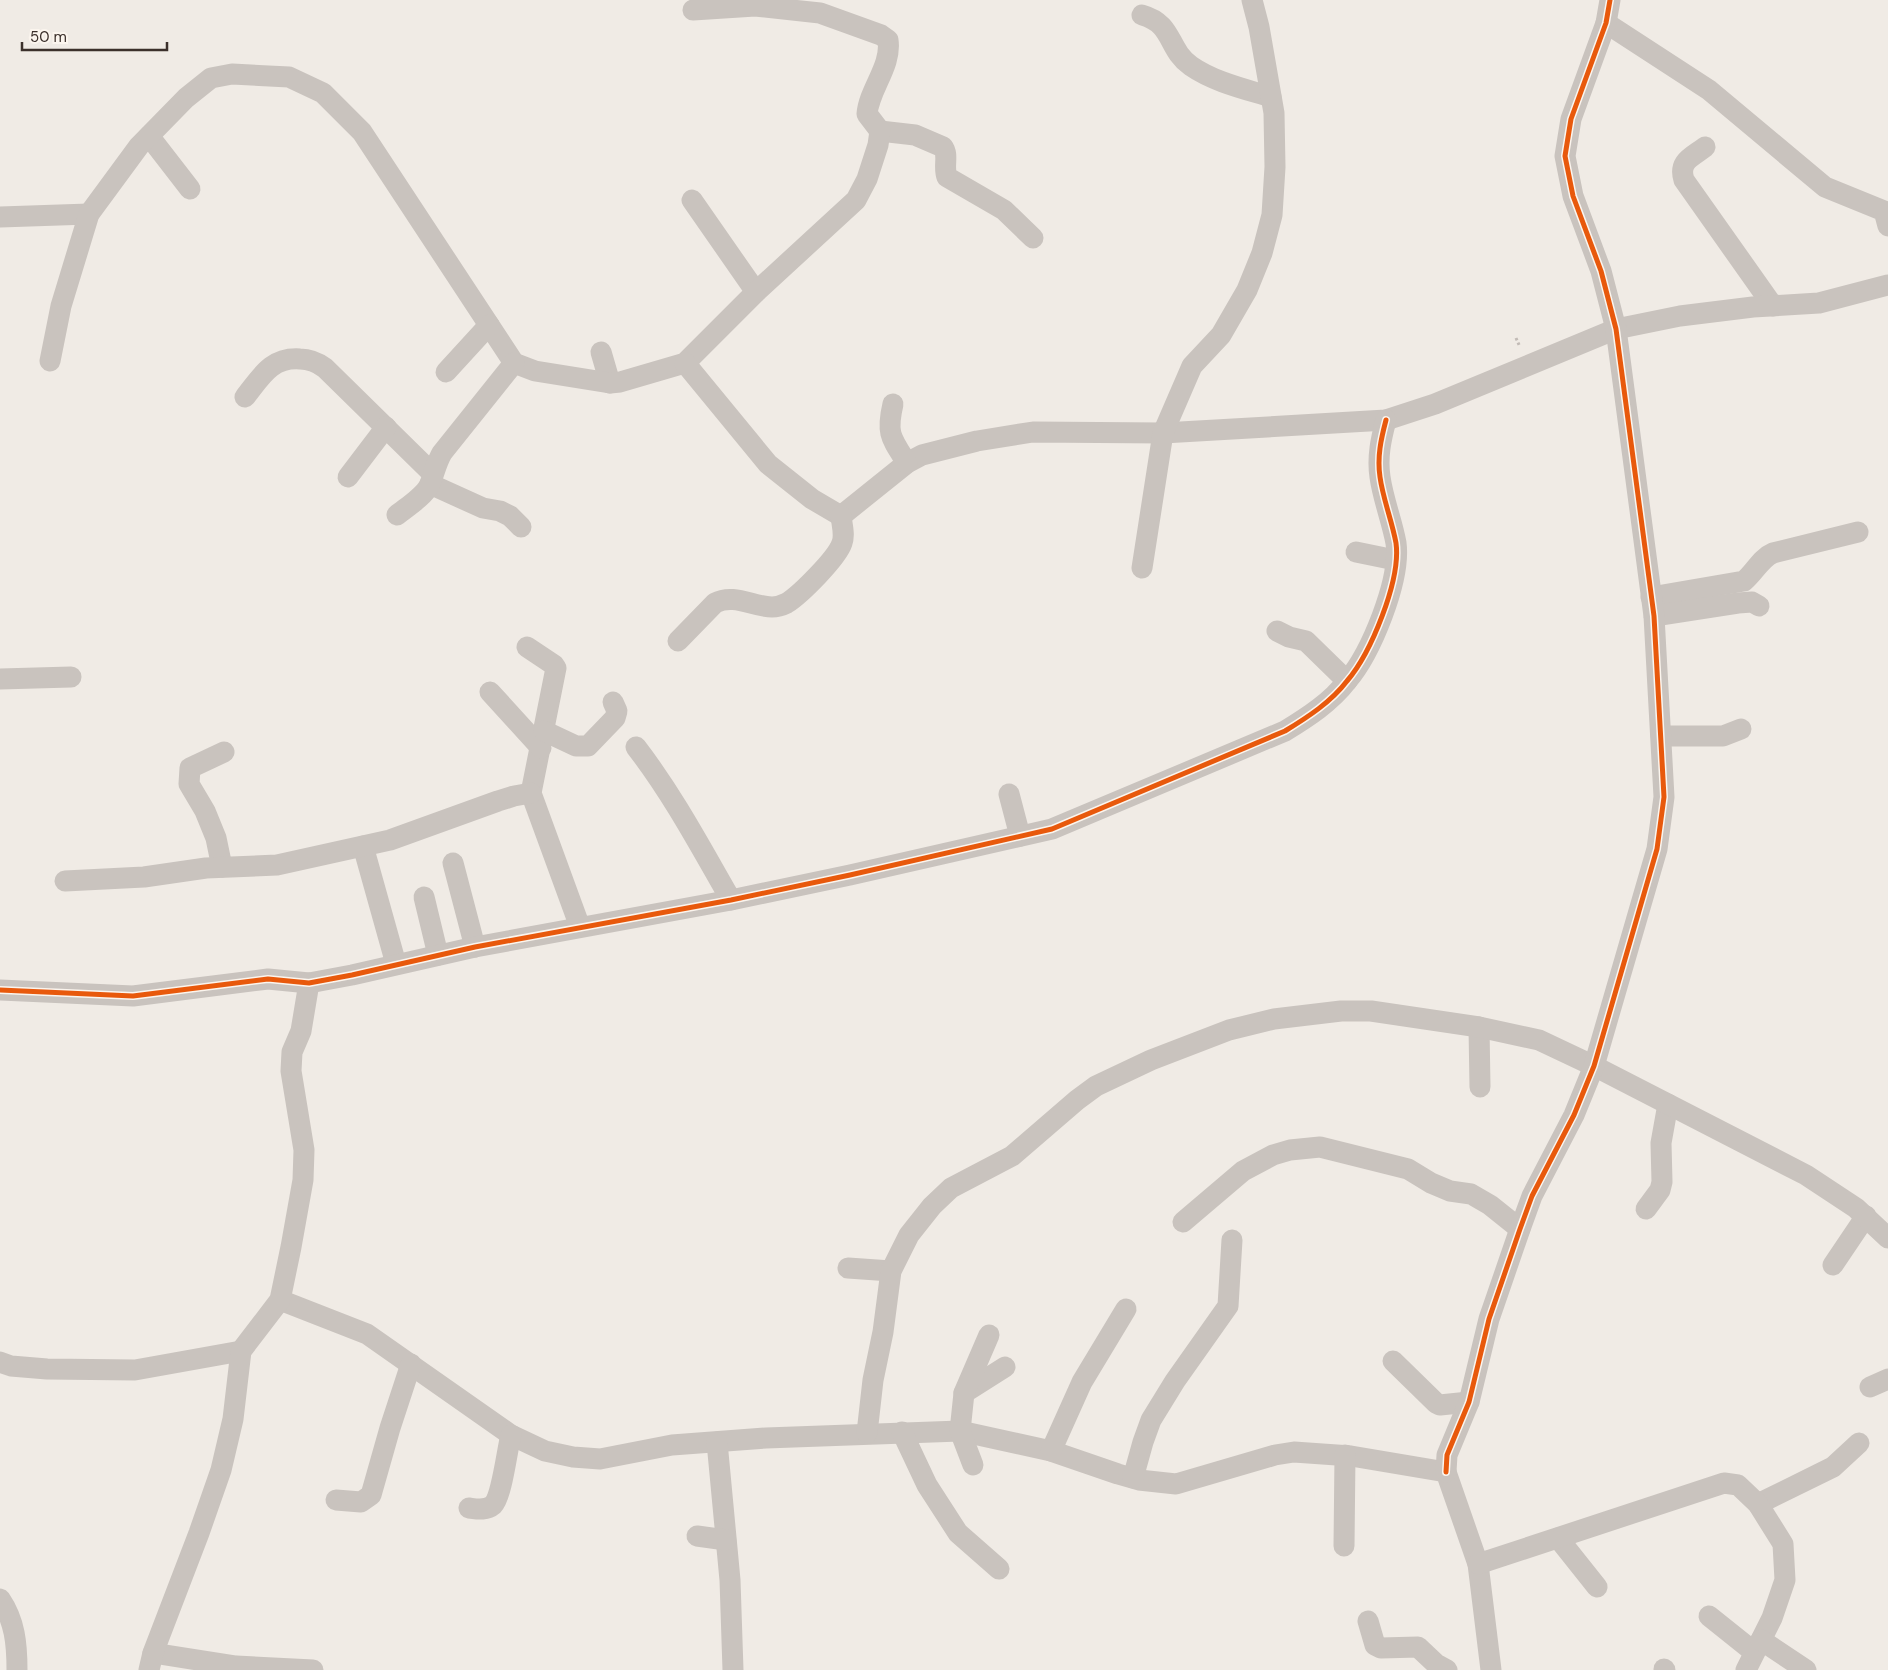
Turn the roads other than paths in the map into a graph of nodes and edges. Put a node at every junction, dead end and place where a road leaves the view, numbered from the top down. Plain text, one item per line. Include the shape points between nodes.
1 (1252, 0) edge
2 (1610, 0) edge
3 (825, 8) edge
4 (692, 10) dead end
5 (1142, 15) dead end
6 (1606, 23) junction
7 (1271, 97) junction
8 (880, 132) junction
9 (149, 136) junction
10 (1706, 147) dead end
11 (190, 189) dead end
12 (692, 200) dead end
13 (89, 214) junction
14 (1887, 214) edge
15 (0, 217) edge
16 (1033, 238) dead end
17 (1888, 285) edge
18 (756, 292) junction
19 (1772, 306) junction
20 (489, 325) junction
21 (1616, 329) junction
22 (601, 352) dead end
23 (50, 361) dead end
24 (514, 363) junction
25 (685, 363) junction
26 (446, 372) dead end
27 (610, 383) junction
28 (245, 397) dead end
29 (893, 404) dead end
30 (1386, 420) junction
31 (386, 427) junction
32 (1163, 433) junction
33 (907, 463) junction
34 (348, 478) dead end
35 (431, 479) junction
36 (397, 515) dead end
37 (841, 516) junction
38 (522, 527) dead end
39 (1858, 532) dead end
40 (1356, 552) dead end
41 (1395, 560) junction
42 (1142, 568) dead end
43 (1653, 606) junction
44 (1759, 606) dead end
45 (1277, 631) dead end
46 (678, 642) dead end
47 (527, 647) dead end
48 (71, 677) dead end
49 (0, 679) edge
50 (1347, 681) junction
51 (490, 692) dead end
52 (613, 702) dead end
53 (1741, 729) dead end
54 (1661, 736) junction
55 (542, 739) junction
56 (636, 747) dead end
57 (224, 752) dead end
58 (531, 793) junction
59 (1009, 794) dead end
60 (1020, 836) junction
61 (363, 846) junction
62 (453, 863) dead end
63 (222, 867) junction
64 (65, 881) dead end
65 (424, 897) dead end
66 (730, 900) junction
67 (580, 926) junction
68 (475, 947) junction
69 (438, 955) junction
70 (396, 964) junction
71 (309, 982) junction
72 (0, 990) edge
73 (1480, 1027) junction
74 (1594, 1066) junction
75 (1480, 1086) dead end
76 (1668, 1104) junction
77 (1646, 1209) dead end
78 (1866, 1216) junction
79 (1183, 1222) dead end
80 (1520, 1229) junction
81 (1888, 1238) edge
82 (1232, 1240) dead end
83 (1833, 1265) dead end
84 (848, 1268) dead end
85 (891, 1271) junction
86 (280, 1300) junction
87 (1126, 1309) dead end
88 (989, 1335) dead end
89 (241, 1351) junction
90 (1393, 1361) dead end
91 (0, 1362) edge
92 (411, 1364) junction
93 (1005, 1367) dead end
94 (964, 1393) junction
95 (1469, 1402) junction
96 (960, 1431) junction
97 (902, 1432) junction
98 (867, 1433) junction
99 (511, 1435) junction
100 (717, 1442) junction
101 (1859, 1443) dead end
102 (1051, 1451) junction
103 (1345, 1455) junction
104 (973, 1466) dead end
105 (1446, 1472) junction
106 (1133, 1478) junction
107 (336, 1500) dead end
108 (1758, 1504) junction
109 (470, 1508) dead end
110 (697, 1536) dead end
111 (1558, 1538) junction
112 (726, 1540) junction
113 (1344, 1546) dead end
114 (1478, 1564) junction
115 (999, 1569) dead end
116 (1597, 1587) dead end
117 (0, 1599) edge
118 (1709, 1616) dead end
119 (1368, 1621) dead end
120 (1754, 1654) edge
121 (151, 1662) edge
122 (1489, 1669) edge
123 (17, 1670) edge
124 (313, 1670) edge
125 (733, 1670) edge
126 (1447, 1670) edge
127 (1806, 1670) edge

1 - 7 street
2 - 6 street
3 - 4 street via 755,6
3 - 8 street via 888,40 883,67 868,103 868,114
5 - 7 street via 1154,18 1165,28 1179,56 1192,67 1226,83
6 - 14 street via 1709,90 1825,187
6 - 21 street via 1571,119 1565,156 1573,196 1601,271
7 - 32 street via 1275,167 1272,215 1262,253 1247,290 1221,335 1192,366
8 - 16 street via 915,134 943,147 947,177 1004,210
8 - 18 street via 868,179 856,200
9 - 11 street
9 - 13 street
9 - 20 street via 211,78 232,74 289,78 323,93 362,132
10 - 19 street via 1684,164 1681,171 1684,180
12 - 18 street
13 - 15 street
13 - 23 street via 61,306
17 - 19 street via 1819,303
18 - 25 street
19 - 21 street via 1680,316
20 - 24 street
20 - 26 street
21 - 30 street via 1435,404
21 - 43 street
22 - 27 street
24 - 27 street via 535,370
24 - 35 street via 442,452
25 - 27 street
25 - 37 street via 768,464 812,499
28 - 31 street via 268,368 278,361 311,360 325,368
29 - 33 street via 889,428 892,440
30 - 32 street
30 - 41 street via 1379,446 1380,476 1396,545
31 - 34 street
31 - 35 street
32 - 33 street via 1034,432 977,441 922,455
32 - 42 street
33 - 37 street
35 - 36 street via 426,491
35 - 38 street via 483,508 510,516
37 - 46 street via 843,541 840,548 825,568 787,603 772,607 722,600
39 - 43 street via 1773,553 1766,556 1744,581
40 - 41 street
41 - 50 street via 1393,582 1382,618 1366,653
43 - 44 street via 1752,602
43 - 54 street
45 - 50 street via 1306,642
47 - 55 street via 556,668
48 - 49 street
50 - 60 street via 1312,715 1285,731 1052,829
51 - 55 street
52 - 55 street via 617,711 615,718 588,746
53 - 54 street via 1723,736
54 - 74 street via 1664,797 1657,849
55 - 58 street
56 - 66 street via 676,803
57 - 63 street via 190,768 188,774 189,784 216,838
58 - 61 street
58 - 67 street
59 - 60 street
60 - 66 street
61 - 63 street via 277,865
61 - 70 street
62 - 68 street
63 - 64 street via 144,877
65 - 69 street
66 - 67 street
67 - 68 street
68 - 69 street
69 - 70 street
70 - 71 street
71 - 72 street via 268,979 133,996
71 - 86 street via 301,1031 292,1052 291,1071 304,1150 302,1180
73 - 74 street via 1539,1040
73 - 75 street
73 - 85 street via 1371,1011 1340,1011 1229,1030 1151,1060 1096,1086 1012,1156 951,1188 909,1236
74 - 76 street
74 - 80 street via 1574,1114 1532,1196
76 - 77 street via 1661,1142 1662,1182
76 - 78 street via 1806,1175
78 - 81 street
78 - 83 street
79 - 80 street via 1243,1171 1273,1155 1320,1147 1408,1170 1450,1191 1471,1194
80 - 95 street via 1488,1319
82 - 106 street via 1228,1306 1151,1420
84 - 85 street
85 - 98 street
86 - 89 street
86 - 92 street via 367,1334
87 - 102 street via 1082,1382
88 - 94 street
89 - 91 street via 136,1370 47,1369
89 - 121 street via 234,1419 221,1470
90 - 95 street via 1436,1403
92 - 99 street
92 - 107 street via 371,1495 361,1502
93 - 94 street
94 - 96 street
95 - 105 street via 1447,1455
96 - 97 street
96 - 102 street
96 - 104 street
97 - 98 street
97 - 115 street via 927,1485 958,1533
98 - 100 street
99 - 100 street via 545,1451 600,1459 672,1445
99 - 109 street via 500,1492 492,1506 482,1510
100 - 112 street
101 - 108 street via 1833,1467
102 - 106 street
103 - 105 street
103 - 106 street via 1294,1452 1275,1455 1176,1484
103 - 113 street
105 - 114 street
108 - 111 street via 1738,1485 1724,1483
108 - 120 street via 1783,1544 1785,1580 1772,1618
110 - 112 street
111 - 114 street
111 - 116 street
112 - 125 street
114 - 122 street
117 - 123 street via 14,1627
118 - 120 street
119 - 126 street via 1375,1645 1382,1648 1418,1647
120 - 127 street
121 - 124 street

